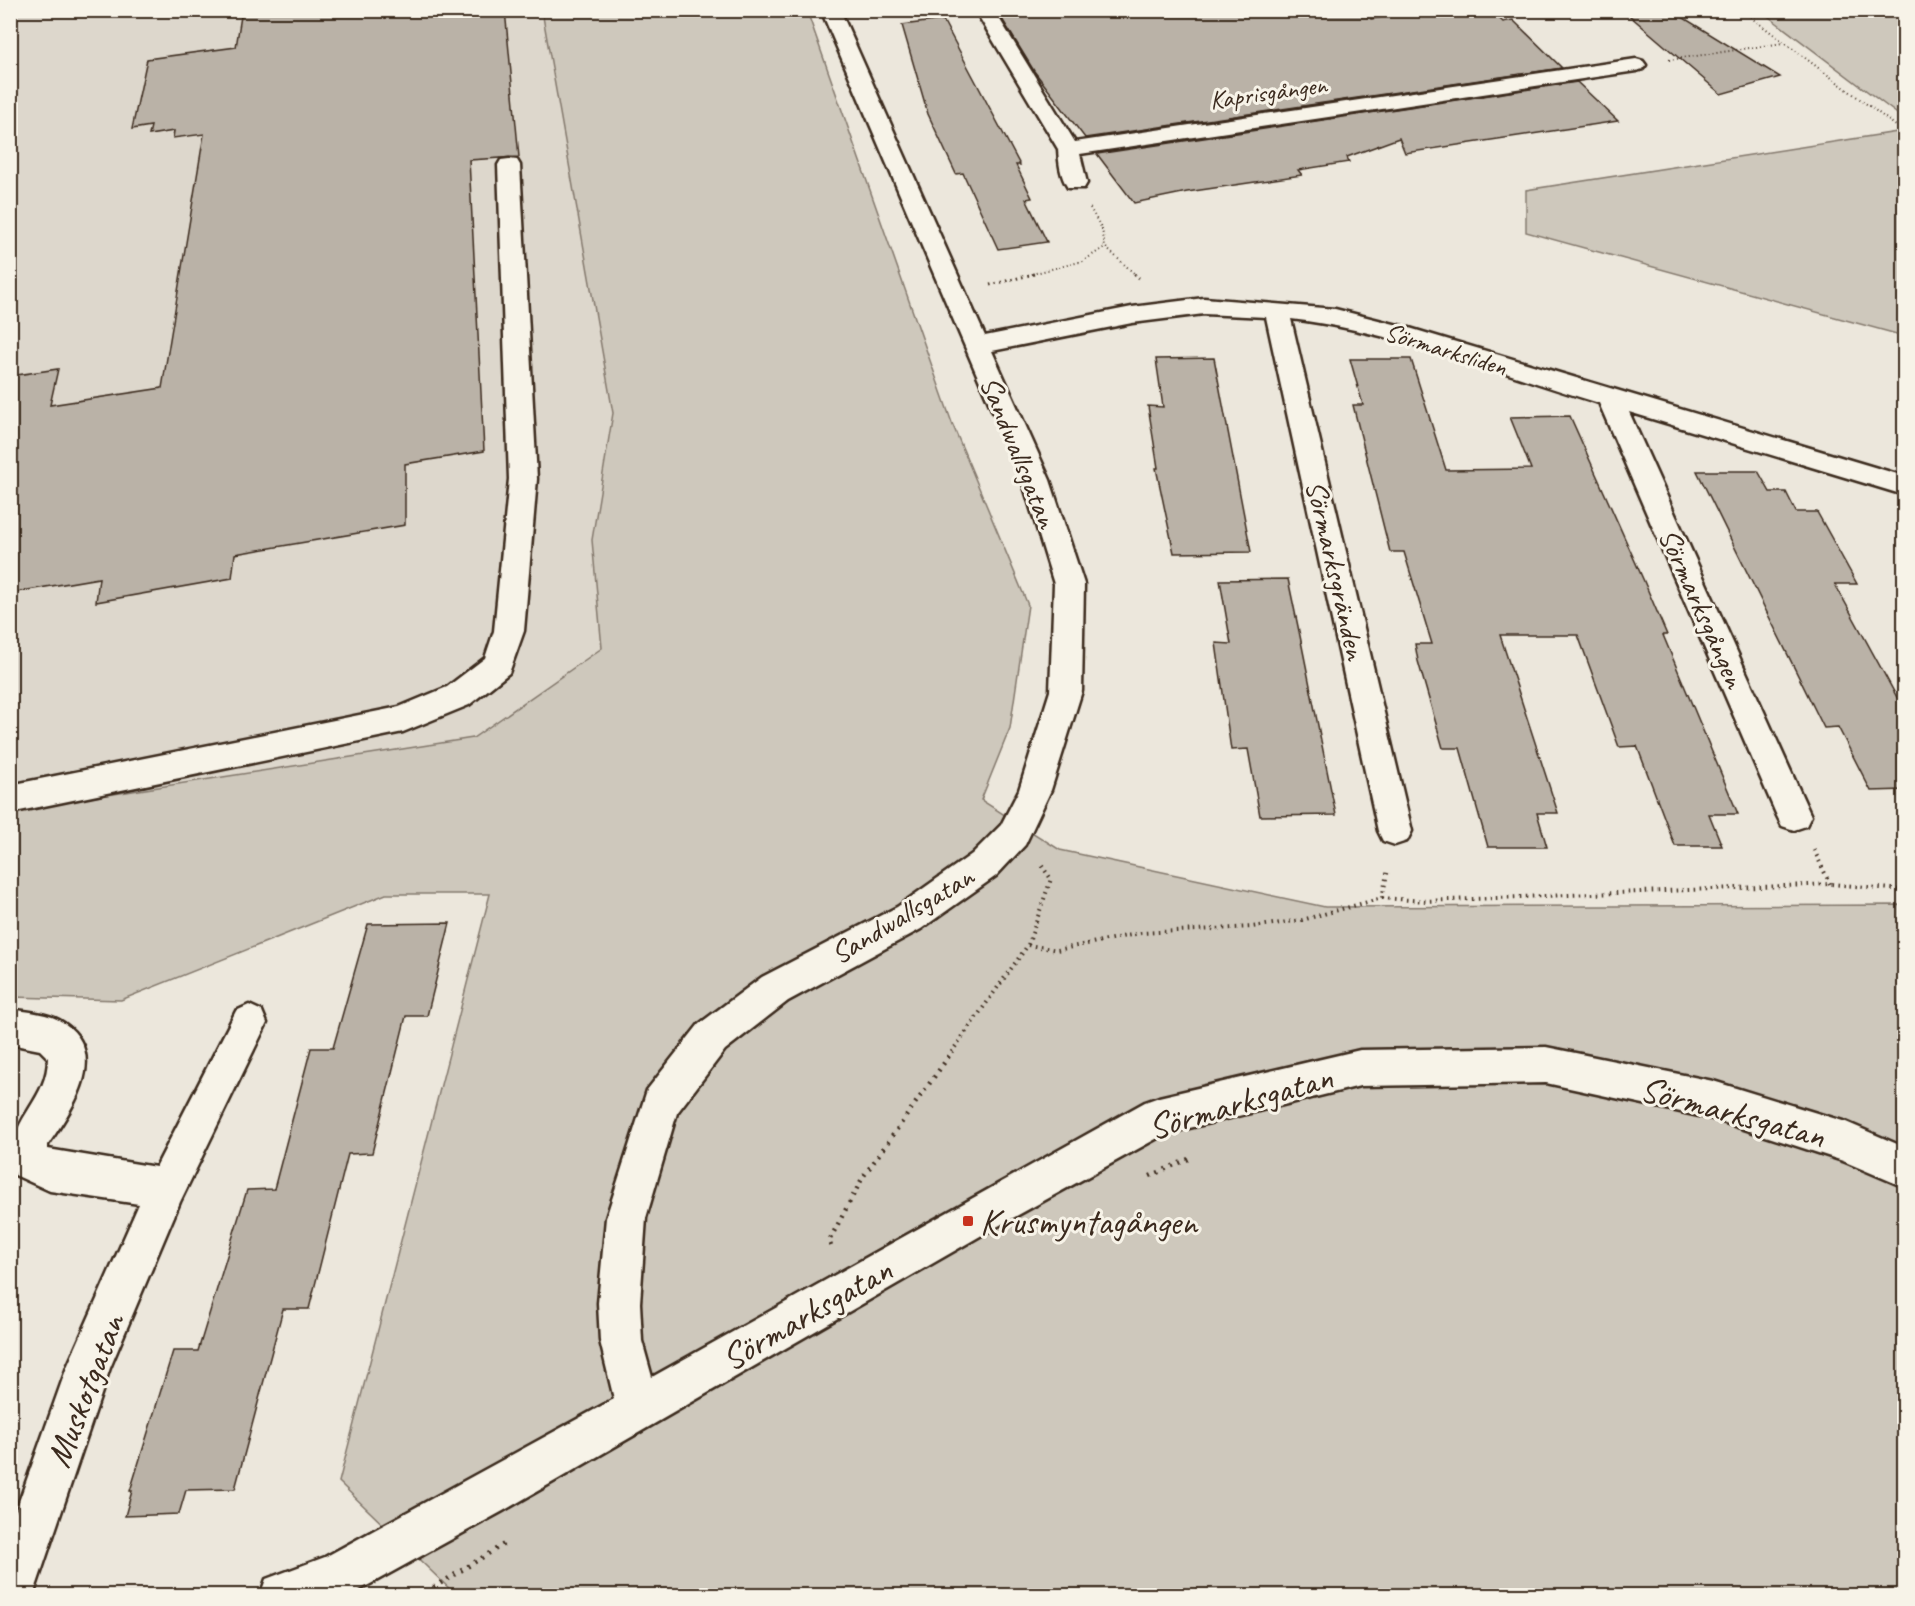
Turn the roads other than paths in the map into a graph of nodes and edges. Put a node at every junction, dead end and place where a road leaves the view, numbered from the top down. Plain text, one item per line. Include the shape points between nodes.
1 (984, 10) edge
2 (837, 11) edge
3 (1636, 65) road end
4 (1069, 148) junction
5 (509, 165) dead end
6 (1076, 183) road end
7 (1277, 310) junction
8 (976, 346) junction
9 (1611, 400) junction
10 (1905, 486) edge
11 (10, 799) edge
12 (1794, 816) dead end
13 (1395, 831) road end
14 (249, 1023) dead end
15 (10, 1026) edge
16 (1905, 1167) edge
17 (166, 1188) junction
18 (638, 1409) junction
19 (10, 1595) edge
20 (283, 1596) edge

1 - 4 street
2 - 8 street, Sandwallsgatan
3 - 4 street, Kaprisgången
4 - 6 street
5 - 11 street via 523,479 509,631 498,665 458,696 403,718
7 - 8 street, Sörmarksliden via 1196,306
7 - 9 street, Sörmarksliden via 1335,317 1397,333
7 - 13 street, Sörmarksgränden
8 - 18 street, Sandwallsgatan via 1036,480 1069,584 1066,691 1035,790 1013,835 984,865 909,918 775,988 712,1037 661,1103 626,1218 620,1292 621,1341
9 - 10 street, Sörmarksliden
9 - 12 street, Sörmarksgången
14 - 17 street, Muskotgatan
15 - 17 street via 50,1035 67,1051 67,1071 60,1093 28,1140 29,1161 50,1171
16 - 18 street, Sörmarksgatan via 1846,1142 1713,1100 1546,1065 1360,1068 1159,1116
17 - 19 street, Muskotgatan via 89,1367
18 - 20 street, Sörmarksgatan via 337,1576

